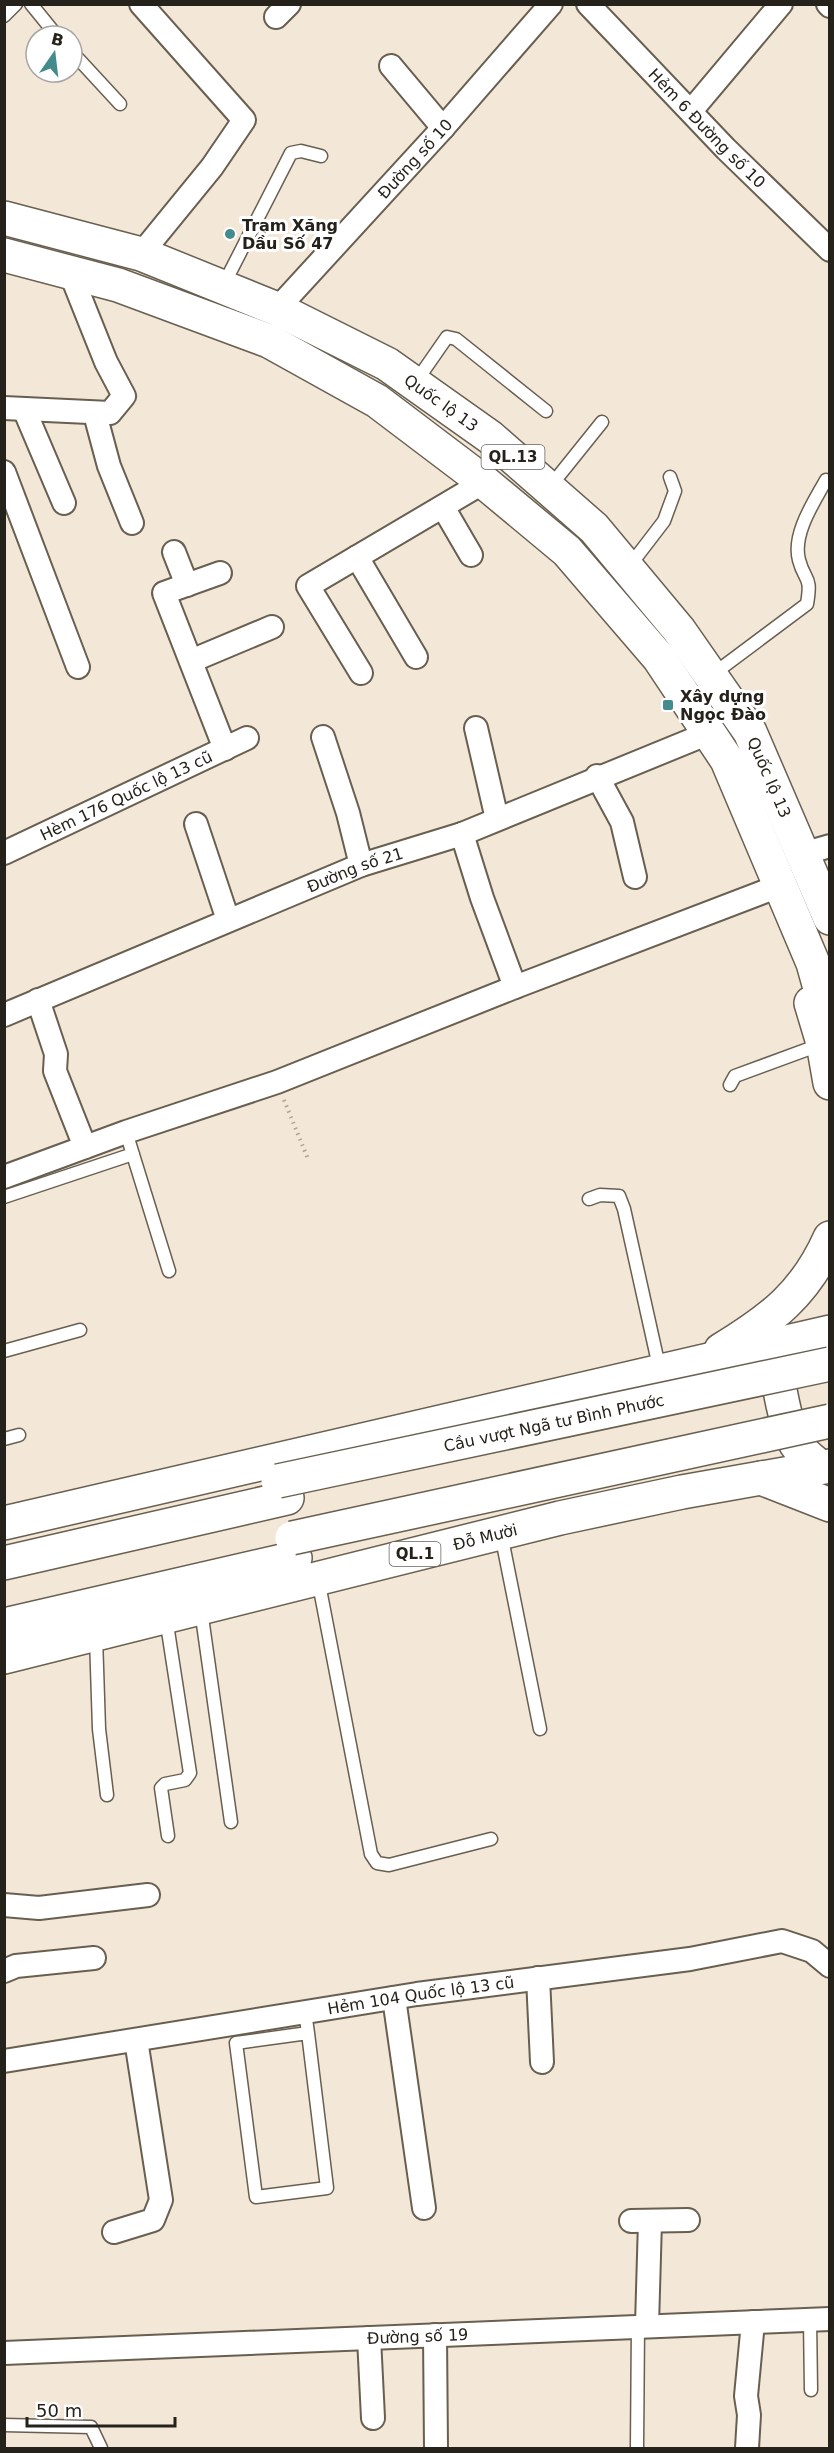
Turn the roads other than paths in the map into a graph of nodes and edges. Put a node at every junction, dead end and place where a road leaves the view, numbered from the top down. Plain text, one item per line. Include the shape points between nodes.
1 (16, 4) edge
2 (31, 4) edge
3 (141, 4) edge
4 (551, 4) edge
5 (588, 4) edge
6 (780, 4) edge
7 (4, 16) edge
8 (47, 24) edge
9 (84, 65) edge
10 (391, 66) dead end
11 (120, 104) dead end
12 (691, 111) junction
13 (443, 128) junction
14 (321, 156) dead end
15 (4, 218) edge
16 (830, 250) edge
17 (141, 254) junction
18 (4, 255) edge
19 (70, 272) junction
20 (222, 287) junction
21 (277, 309) junction
22 (415, 384) junction
23 (14, 409) edge
24 (546, 411) dead end
25 (95, 414) junction
26 (602, 422) dead end
27 (4, 472) edge
28 (670, 477) dead end
29 (826, 480) dead end
30 (484, 482) junction
31 (549, 489) junction
32 (64, 503) dead end
33 (443, 507) junction
34 (132, 523) dead end
35 (174, 552) dead end
36 (471, 555) dead end
37 (357, 557) junction
38 (628, 568) junction
39 (220, 573) dead end
40 (187, 585) junction
41 (272, 627) dead end
42 (416, 657) dead end
43 (191, 661) junction
44 (78, 667) dead end
45 (361, 673) dead end
46 (711, 675) junction
47 (476, 728) dead end
48 (709, 732) junction
49 (323, 737) dead end
50 (247, 738) dead end
51 (225, 748) junction
52 (597, 776) junction
53 (497, 819) junction
54 (196, 824) dead end
55 (462, 834) junction
56 (816, 850) edge
57 (4, 853) edge
58 (361, 865) junction
59 (635, 877) dead end
60 (781, 891) junction
61 (830, 918) edge
62 (228, 920) junction
63 (515, 987) junction
64 (38, 1000) junction
65 (4, 1015) edge
66 (826, 1034) edge
67 (830, 1083) edge
68 (730, 1084) dead end
69 (126, 1132) junction
70 (85, 1148) junction
71 (133, 1154) junction
72 (4, 1177) edge
73 (4, 1197) edge
74 (589, 1199) dead end
75 (830, 1238) edge
76 (169, 1271) dead end
77 (80, 1330) dead end
78 (830, 1332) edge
79 (777, 1346) junction
80 (4, 1351) edge
81 (702, 1362) junction
82 (830, 1364) edge
83 (661, 1372) junction
84 (830, 1380) edge
85 (830, 1421) edge
86 (19, 1435) dead end
87 (4, 1438) edge
88 (826, 1458) edge
89 (759, 1478) junction
90 (283, 1490) junction
91 (830, 1505) edge
92 (4, 1523) edge
93 (501, 1532) junction
94 (4, 1544) edge
95 (302, 1558) junction
96 (4, 1563) edge
97 (4, 1604) edge
98 (201, 1609) junction
99 (166, 1617) junction
100 (4, 1625) edge
101 (96, 1633) junction
102 (4, 1657) edge
103 (540, 1729) dead end
104 (107, 1795) dead end
105 (231, 1822) dead end
106 (168, 1836) dead end
107 (491, 1839) dead end
108 (148, 1895) dead end
109 (4, 1905) edge
110 (94, 1958) dead end
111 (830, 1966) edge
112 (4, 1971) edge
113 (538, 1978) junction
114 (394, 1998) junction
115 (307, 2022) junction
116 (136, 2040) junction
117 (4, 2061) edge
118 (542, 2062) dead end
119 (424, 2208) dead end
120 (688, 2220) dead end
121 (114, 2232) dead end
122 (820, 2319) edge
123 (753, 2322) junction
124 (642, 2325) junction
125 (435, 2335) junction
126 (369, 2338) junction
127 (4, 2353) edge
128 (811, 2390) dead end
129 (373, 2418) dead end
130 (4, 2425) edge
131 (637, 2447) dead end
132 (101, 2448) edge
133 (436, 2448) edge
134 (747, 2448) edge

1 - 7 lane
2 - 8 lane
3 - 17 street via 244,120 212,167
4 - 13 street, Đường số 10
5 - 12 street, Hẻm 6 Đường số 10
6 - 12 street
9 - 11 lane
10 - 13 street
12 - 16 street, Hẻm 6 Đường số 10
13 - 21 street, Đường số 10
14 - 20 lane via 291,153
15 - 17 highway, Quốc lộ 13 / QL.13
17 - 20 highway, Quốc lộ 13 / QL.13
18 - 19 highway, Quốc lộ 13 / QL.13
19 - 25 street via 124,396 110,413
19 - 30 highway, Quốc lộ 13 / QL.13 via 118,285 269,341 377,400
20 - 21 highway, Quốc lộ 13 / QL.13
21 - 22 highway, Quốc lộ 13 / QL.13 via 387,364
22 - 24 lane via 447,337 456,339
22 - 31 highway, Quốc lộ 13 / QL.13 via 490,437
23 - 25 street
23 - 32 street
25 - 34 street via 109,466
26 - 31 lane
27 - 44 street
28 - 38 lane via 675,491 664,521
29 - 46 lane via 800,531 798,559 811,584 807,604
30 - 33 street
30 - 48 highway, Quốc lộ 13 / QL.13 via 567,551 659,658
31 - 38 highway, Quốc lộ 13 / QL.13 via 594,528
33 - 36 street
33 - 37 street
35 - 40 street
37 - 42 street
37 - 45 street via 308,586
38 - 46 highway, Quốc lộ 13 / QL.13
39 - 40 street
40 - 43 street via 165,593
41 - 43 street
43 - 51 street
46 - 56 highway, Quốc lộ 13 / QL.13 via 750,732
47 - 53 street
48 - 52 street, Đường số 21
48 - 60 highway, Quốc lộ 13 / QL.13 via 727,760
49 - 58 street
50 - 51 street, Hèm 176 Quốc lộ 13 cũ
51 - 57 street, Hèm 176 Quốc lộ 13 cũ
52 - 53 street, Đường số 21
52 - 59 street via 622,822
53 - 55 street, Đường số 21
54 - 62 street
55 - 58 street, Đường số 21
55 - 63 street
56 - 61 highway, Quốc lộ 13 / QL.13
58 - 62 street, Đường số 21
60 - 63 street
60 - 66 highway, Quốc lộ 13 / QL.13 via 787,928
62 - 64 street, Đường số 21
63 - 69 street via 278,1082
64 - 65 street, Đường số 21
64 - 70 street via 56,1054 55,1071
66 - 67 highway, Quốc lộ 13 / QL.13
66 - 68 lane via 735,1076
69 - 70 street
69 - 71 lane
70 - 72 street
71 - 73 lane
71 - 76 lane
74 - 83 lane via 619,1196
75 - 81 highway via 812,1274 794,1296 745,1336
77 - 80 lane
78 - 79 highway
79 - 81 highway
79 - 88 highway via 790,1429 798,1447
81 - 83 highway
82 - 90 highway, Cầu vượt Ngã tư Bình Phước, bridge
83 - 92 highway
84 - 90 highway, Cầu vượt Ngã tư Bình Phước
85 - 95 highway, QL.1, bridge
86 - 87 lane
88 - 89 highway, Đỗ Mười / QL.1
88 - 95 highway, QL.1
89 - 91 highway
89 - 93 highway, Đỗ Mười / QL.1
90 - 94 highway
90 - 96 highway
93 - 95 highway, Đỗ Mười / QL.1
93 - 103 lane
95 - 97 highway, Đỗ Mười / QL.1
95 - 98 highway, Đỗ Mười / QL.1
95 - 100 highway, Đỗ Mười / QL.1
95 - 107 lane via 371,1854 377,1863 389,1865
98 - 99 highway, Đỗ Mười / QL.1
98 - 105 lane
99 - 101 highway, Đỗ Mười / QL.1
99 - 106 lane via 190,1773 185,1780 161,1788
101 - 102 highway, Đỗ Mười / QL.1
101 - 104 lane via 99,1729
108 - 109 street via 39,1908
110 - 112 street via 16,1966
111 - 113 street, Hẻm 104 Quốc lộ 13 cũ via 812,1951 782,1941 690,1959
113 - 114 street, Hẻm 104 Quốc lộ 13 cũ
113 - 118 street
114 - 115 street, Hẻm 104 Quốc lộ 13 cũ
114 - 119 street
115 - 115 lane via 327,2188 256,2197 236,2043
115 - 116 street, Hẻm 104 Quốc lộ 13 cũ
116 - 117 street, Hẻm 104 Quốc lộ 13 cũ
116 - 121 street via 161,2200 153,2220
120 - 124 street via 641,2221
122 - 123 street, Đường số 19
122 - 128 lane
123 - 124 street, Đường số 19
123 - 134 street via 746,2396
124 - 125 street, Đường số 19
124 - 131 lane
125 - 126 street, Đường số 19
125 - 133 street
126 - 127 street, Đường số 19
126 - 129 street
130 - 132 lane via 91,2427

